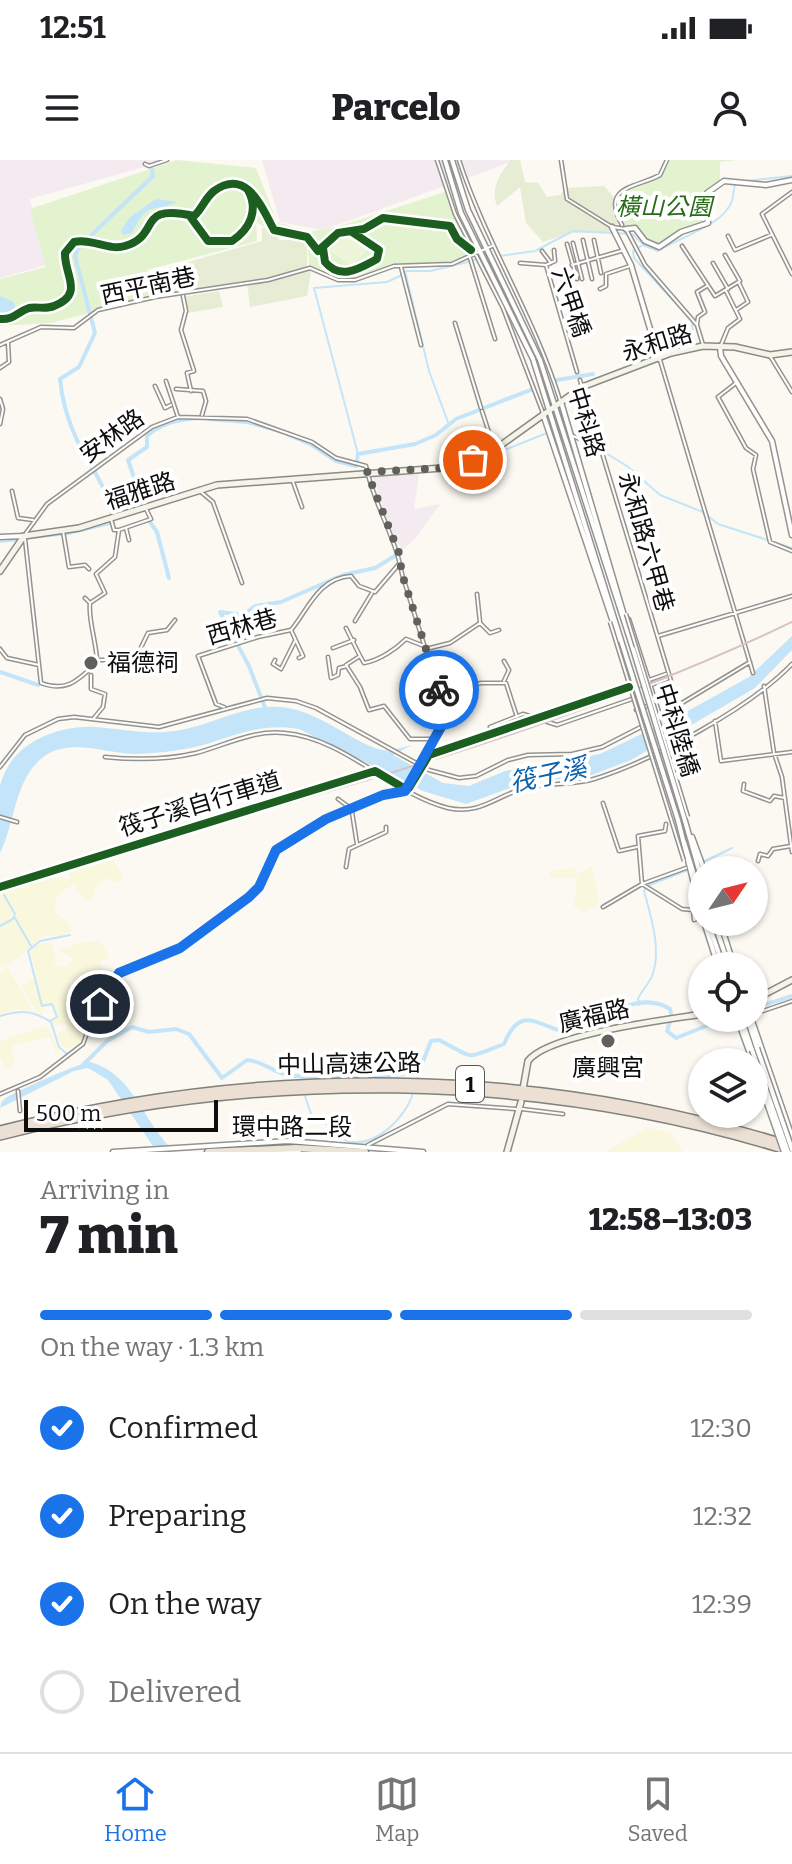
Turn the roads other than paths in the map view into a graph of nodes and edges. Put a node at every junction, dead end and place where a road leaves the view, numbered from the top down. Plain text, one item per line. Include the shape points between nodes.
1 (164, 160) edge
2 (437, 160) edge
3 (561, 160) edge
4 (667, 160) edge
5 (457, 161) edge
6 (446, 163) edge
7 (145, 164) dead end
8 (440, 167) junction
9 (792, 180) edge
10 (792, 192) edge
11 (614, 230) junction
12 (627, 230) junction
13 (772, 235) junction
14 (728, 236) dead end
15 (583, 240) dead end
16 (594, 240) dead end
17 (573, 243) dead end
18 (567, 244) dead end
19 (682, 246) dead end
20 (489, 247) junction
21 (554, 250) dead end
22 (623, 250) junction
23 (542, 251) dead end
24 (477, 253) junction
25 (725, 255) dead end
26 (469, 257) junction
27 (597, 258) junction
28 (588, 261) junction
29 (520, 263) dead end
30 (551, 263) junction
31 (578, 263) junction
32 (713, 263) dead end
33 (546, 265) junction
34 (572, 265) junction
35 (631, 265) junction
36 (401, 266) junction
37 (601, 273) dead end
38 (792, 274) edge
39 (577, 279) dead end
40 (582, 279) dead end
41 (592, 279) dead end
42 (738, 282) junction
43 (709, 286) junction
44 (600, 289) dead end
45 (727, 290) junction
46 (182, 294) junction
47 (736, 310) junction
48 (455, 323) dead end
49 (697, 325) junction
50 (495, 339) dead end
51 (7, 342) junction
52 (0, 345) edge
53 (421, 345) dead end
54 (703, 346) junction
55 (720, 346) junction
56 (792, 352) edge
57 (770, 355) junction
58 (658, 356) junction
59 (0, 368) edge
60 (577, 372) dead end
61 (166, 381) dead end
62 (737, 383) junction
63 (581, 384) junction
64 (155, 386) dead end
65 (176, 389) dead end
66 (191, 391) junction
67 (792, 392) edge
68 (0, 399) edge
69 (561, 401) junction
70 (173, 404) junction
71 (552, 408) junction
72 (543, 414) junction
73 (202, 415) junction
74 (178, 417) junction
75 (0, 424) edge
76 (596, 432) junction
77 (574, 437) junction
78 (602, 449) junction
79 (494, 450) junction
80 (367, 472) junction
81 (291, 477) junction
82 (12, 491) dead end
83 (200, 491) junction
84 (789, 506) edge
85 (302, 507) dead end
86 (146, 508) junction
87 (111, 519) junction
88 (35, 520) junction
89 (126, 527) junction
90 (119, 530) junction
91 (63, 534) junction
92 (792, 535) edge
93 (0, 537) edge
94 (23, 538) junction
95 (129, 540) dead end
96 (792, 551) edge
97 (400, 563) junction
98 (607, 563) junction
99 (596, 567) junction
100 (89, 569) dead end
101 (0, 571) edge
102 (242, 583) dead end
103 (372, 592) junction
104 (477, 594) dead end
105 (792, 596) edge
106 (85, 598) dead end
107 (90, 603) junction
108 (735, 613) junction
109 (626, 614) junction
110 (175, 620) dead end
111 (355, 621) dead end
112 (610, 622) junction
113 (480, 623) junction
114 (346, 628) dead end
115 (291, 630) junction
116 (499, 630) dead end
117 (657, 637) junction
118 (354, 640) junction
119 (295, 641) junction
120 (424, 647) junction
121 (333, 648) dead end
122 (0, 649) edge
123 (633, 649) junction
124 (625, 653) junction
125 (360, 656) junction
126 (328, 657) dead end
127 (299, 658) dead end
128 (275, 660) dead end
129 (504, 661) dead end
130 (97, 662) junction
131 (750, 662) junction
132 (337, 663) dead end
133 (792, 664) edge
134 (39, 665) junction
135 (347, 666) junction
136 (339, 668) junction
137 (90, 673) junction
138 (753, 673) dead end
139 (668, 676) junction
140 (434, 678) junction
141 (648, 681) junction
142 (504, 682) junction
143 (650, 685) junction
144 (765, 687) junction
145 (632, 699) dead end
146 (656, 703) junction
147 (678, 706) junction
148 (225, 708) junction
149 (636, 710) dead end
150 (660, 716) junction
151 (517, 718) junction
152 (93, 719) junction
153 (715, 720) junction
154 (490, 727) dead end
155 (434, 739) junction
156 (792, 752) edge
157 (776, 755) junction
158 (105, 757) dead end
159 (420, 765) junction
160 (0, 767) edge
161 (744, 784) dead end
162 (405, 790) junction
163 (785, 798) junction
164 (338, 799) dead end
165 (603, 803) dead end
166 (352, 810) junction
167 (0, 817) edge
168 (686, 819) junction
169 (678, 820) junction
170 (17, 822) dead end
171 (666, 824) dead end
172 (386, 827) dead end
173 (357, 844) junction
174 (639, 846) junction
175 (791, 846) edge
176 (792, 852) edge
177 (693, 856) edge
178 (694, 856) edge
179 (766, 856) edge
180 (684, 861) dead end
181 (346, 867) dead end
182 (688, 867) edge
183 (688, 867) edge
184 (642, 884) junction
185 (603, 907) dead end
186 (688, 910) edge
187 (792, 980) edge
188 (768, 993) edge
189 (792, 1001) edge
190 (621, 1003) dead end
191 (768, 1009) edge
192 (608, 1010) dead end
193 (688, 1016) edge
194 (768, 1080) edge
195 (768, 1087) edge
196 (523, 1089) dead end
197 (18, 1091) dead end
198 (0, 1094) edge
199 (768, 1099) edge
200 (520, 1105) junction
201 (20, 1111) dead end
202 (563, 1114) dead end
203 (0, 1133) edge
204 (792, 1137) edge
205 (366, 1148) edge
206 (790, 1150) edge
207 (113, 1152) edge
208 (208, 1152) edge
209 (245, 1152) edge
210 (275, 1152) edge
211 (299, 1152) edge
212 (316, 1152) edge
213 (423, 1152) edge
214 (507, 1152) edge

1 - 7 street
2 - 8 street, 中科路
3 - 11 street via 567,199
4 - 12 street via 660,175 631,184 617,196 615,210
5 - 6 street
5 - 20 street, 中科路 via 468,210
6 - 8 street
6 - 24 street, 中科路
8 - 24 street, 中科路 via 455,214
9 - 12 street via 766,185 724,181 707,193 708,223 659,247 635,228
10 - 13 street via 762,214
11 - 12 street
11 - 22 street
12 - 49 street via 654,278
13 - 14 street via 735,250
13 - 38 street
15 - 28 street
16 - 27 street
17 - 31 street
18 - 34 street
19 - 43 street
20 - 24 street
20 - 69 street, 中科路 via 533,322
20 - 71 street, 中科路 via 526,326
21 - 30 street via 557,257
22 - 27 street
22 - 35 street
23 - 30 street
24 - 26 street
24 - 71 street, 中科路 via 521,329
24 - 72 street, 中科路 via 523,353
25 - 42 street
26 - 36 street via 452,264
26 - 50 street
27 - 28 street
27 - 37 street
28 - 31 street
28 - 41 street
29 - 33 street, 六甲橋
30 - 33 street
31 - 34 street
31 - 40 street
32 - 45 street
33 - 60 street, 六甲橋
34 - 39 street
35 - 44 street via 606,274 606,286
35 - 58 street
36 - 46 street, 西平南巷 via 348,281 310,268
36 - 53 street
42 - 45 street
42 - 47 street via 748,302
43 - 45 street via 715,296
43 - 49 street via 697,292 705,312
45 - 47 street
46 - 51 street, 西平南巷 via 98,310 74,328 41,327
46 - 66 street via 186,311 181,330 194,371 187,373
47 - 55 street via 740,319 728,328
48 - 79 street
49 - 54 street
51 - 52 street, 西平南巷
51 - 59 street via 9,362
54 - 55 main road, 永和路
54 - 58 main road, 永和路
55 - 57 main road, 永和路
55 - 62 street
56 - 57 main road, 永和路
57 - 67 street
58 - 63 main road, 永和路
58 - 108 street
61 - 70 street
62 - 84 street via 772,441
62 - 96 street via 718,397 746,448 756,455 753,469 770,542
63 - 69 main road, 永和路
63 - 76 street, 永和路六甲巷
64 - 70 street via 165,408
65 - 66 street
66 - 73 street via 205,395
68 - 75 street
69 - 71 main road, 福雅路
69 - 77 street, 中科路
70 - 74 street
71 - 72 main road, 福雅路
71 - 98 street, 中科路
71 - 99 street, 中科路
72 - 79 main road, 福雅路
72 - 99 street, 中科路
73 - 74 street, 安林路
73 - 80 street, 安林路 via 282,429 336,458 365,465
74 - 88 street, 安林路 via 152,427 47,504
76 - 77 street
76 - 78 street, 永和路六甲巷
77 - 78 street
77 - 98 street, 中科路
78 - 117 street, 永和路六甲巷
79 - 80 main road, 福雅路 via 442,468
80 - 81 main road, 福雅路
80 - 97 street
81 - 83 main road, 福雅路
81 - 85 street
82 - 88 street via 18,518
83 - 86 main road, 福雅路
83 - 102 street via 213,502
84 - 92 street
86 - 87 main road, 福雅路
86 - 89 street via 151,519
87 - 90 street via 114,530
87 - 91 main road, 福雅路
88 - 94 street, 安林路
89 - 90 street
89 - 95 street
90 - 107 street via 115,557 96,574 105,593
91 - 94 main road, 福雅路
91 - 100 street via 69,567
93 - 94 street, 福雅路
94 - 101 main road, 安林路
94 - 134 street
97 - 103 street
97 - 120 street
98 - 99 street
98 - 109 street, 中科路
98 - 123 street, 中科路
99 - 112 street, 中科路
99 - 124 street, 中科路
103 - 111 street
103 - 115 street, 西林巷 via 351,576 335,580 307,602
104 - 113 street
105 - 108 street
106 - 107 street
107 - 130 street via 87,613 96,636
108 - 117 street
108 - 131 street
109 - 123 street
109 - 141 street, 中科路
109 - 168 street, bridge
110 - 130 street via 167,630 148,633 135,660
112 - 124 street, 中科路
112 - 180 street, bridge
113 - 116 street via 490,633
113 - 120 street via 450,643
114 - 118 street
115 - 119 street
115 - 148 street, 西林巷 via 198,656 216,704
117 - 139 street, 永和路六甲巷
118 - 121 street
118 - 125 street
119 - 127 street via 303,656
119 - 128 street, 西林巷 via 281,669
120 - 125 street via 407,639 369,663
120 - 140 street
122 - 134 street via 8,658
123 - 168 street, 中科陸橋, bridge
124 - 169 street, 中科陸橋, bridge
125 - 135 street
126 - 136 street via 330,678
129 - 142 street via 509,670
130 - 137 street
131 - 138 street
131 - 147 street
132 - 136 street
133 - 144 street
134 - 137 street via 41,683 56,688
135 - 136 street
135 - 155 street via 369,710 384,706 410,739
137 - 152 street via 91,689 105,696
139 - 141 street
139 - 143 street
139 - 147 street, 永和路六甲巷
140 - 142 street via 449,679 462,688
140 - 155 street via 446,715
141 - 143 street, 中科路
142 - 151 street
143 - 146 street, 中科路
144 - 153 street
144 - 157 street
145 - 151 street via 557,725 528,715
146 - 149 street
146 - 150 street, 中科路
147 - 150 street
148 - 152 street via 159,727
148 - 159 street via 267,698 301,702
150 - 159 street via 602,747 528,755 472,777 450,777
151 - 154 street
152 - 160 street via 64,718 38,726
153 - 157 street via 721,761
153 - 162 street via 594,779 535,785 472,810 447,807
155 - 159 street
156 - 157 street
157 - 163 street
158 - 162 street via 161,758 248,736 283,733 333,750
159 - 162 street
161 - 163 street via 743,791 763,799
162 - 166 street
163 - 175 street
164 - 166 street
165 - 174 street via 619,851
166 - 173 street
166 - 198 street via 276,850 259,887 195,938 119,973 94,1012 83,1044 40,1077
167 - 170 street
168 - 178 street, 中科陸橋
169 - 177 street
169 - 182 street
171 - 174 street via 665,831 638,836
172 - 173 street via 386,832
173 - 181 street via 348,850
174 - 184 street
175 - 176 street
175 - 179 street
183 - 184 street
184 - 185 street
184 - 186 street
187 - 188 main road
189 - 191 street
190 - 192 street
193 - 196 main road, 廣福路 via 544,1047 528,1061
194 - 204 street, bridge
195 - 206 street, bridge
197 - 201 street
199 - 206 street, bridge
200 - 202 street
200 - 205 street via 448,1104
200 - 214 main road
203 - 206 highway, 中山高速公路 / 1 via 124,1106 302,1082 464,1084 656,1111
205 - 207 street, 環中路二段 via 288,1141
205 - 208 highway
205 - 213 street, 環中路二段
209 - 212 street, 環中路二段
210 - 211 street, 環中路二段

